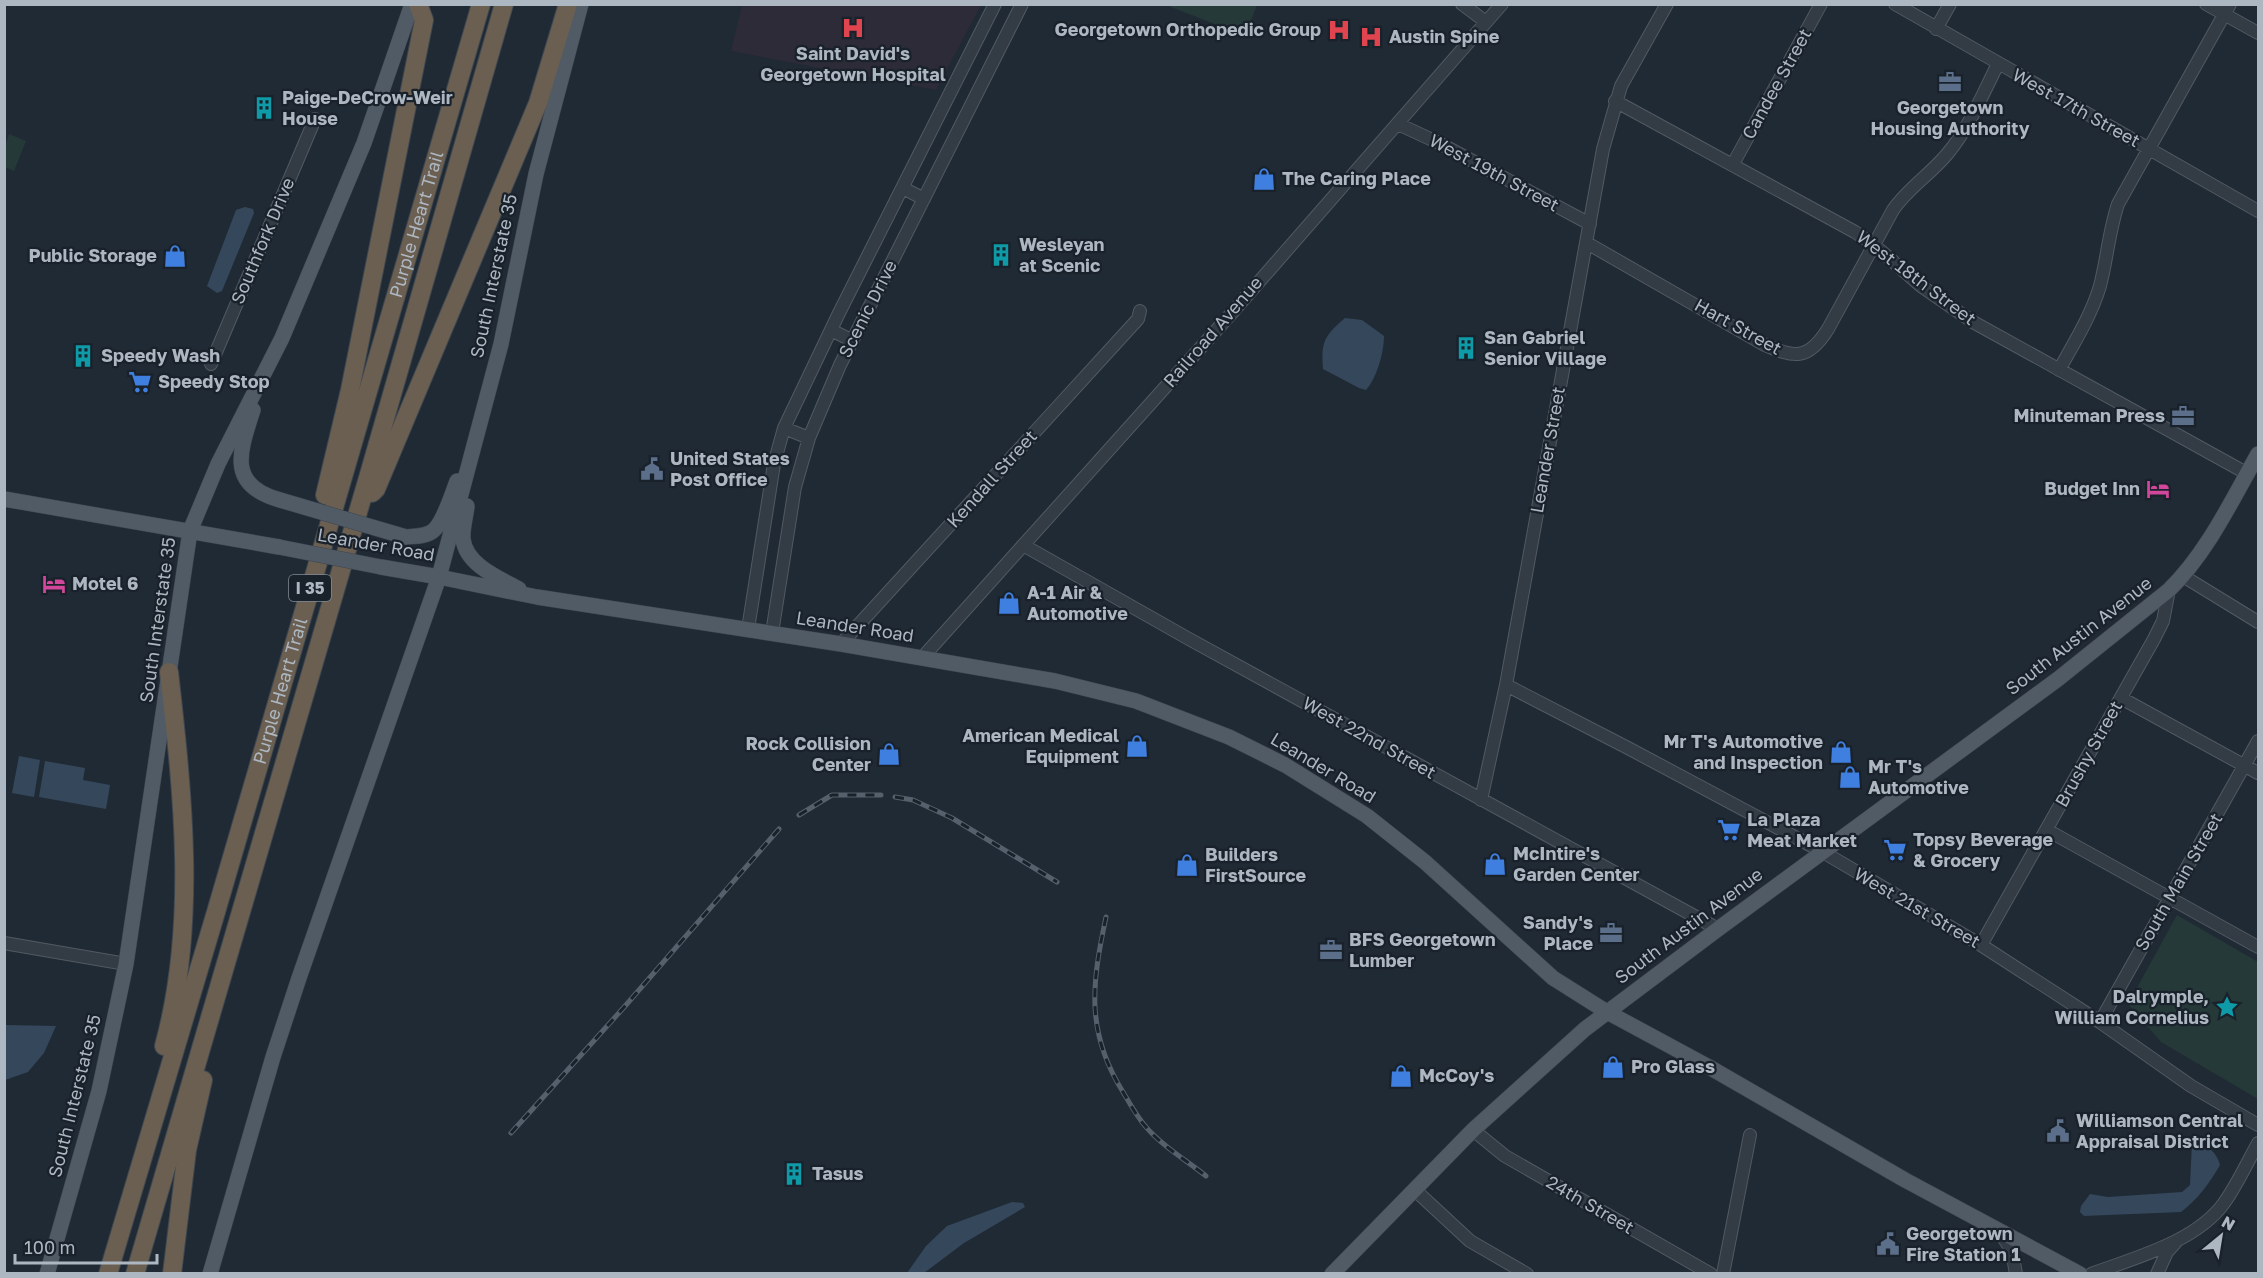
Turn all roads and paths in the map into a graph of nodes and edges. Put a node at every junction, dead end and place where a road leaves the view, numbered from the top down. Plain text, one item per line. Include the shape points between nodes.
1 (412, 4) edge
2 (417, 4) edge
3 (481, 4) edge
4 (504, 4) edge
5 (568, 4) edge
6 (580, 4) edge
7 (995, 4) edge
8 (1022, 4) edge
9 (1462, 4) edge
10 (1502, 4) edge
11 (1667, 4) edge
12 (1821, 4) edge
13 (1895, 4) edge
14 (1950, 4) edge
15 (2206, 4) edge
16 (2227, 10) edge
17 (1486, 22) junction
18 (1936, 29) junction
19 (2259, 33) edge
20 (1998, 64) junction
21 (954, 85) junction
22 (975, 96) junction
23 (1615, 101) junction
24 (315, 119) dead end
25 (1398, 124) junction
26 (2149, 149) junction
27 (1733, 164) junction
28 (903, 188) junction
29 (924, 199) junction
30 (2259, 211) edge
31 (1590, 225) junction
32 (1587, 243) junction
33 (1873, 244) junction
34 (1140, 311) dead end
35 (831, 330) junction
36 (853, 340) junction
37 (211, 364) dead end
38 (266, 367) junction
39 (2060, 370) junction
40 (784, 428) junction
41 (479, 432) junction
42 (809, 438) junction
43 (2259, 454) edge
44 (2247, 474) junction
45 (4, 499) edge
46 (359, 504) junction
47 (190, 531) junction
48 (1023, 545) junction
49 (2183, 576) junction
50 (440, 577) junction
51 (2169, 590) junction
52 (530, 596) junction
53 (2259, 622) edge
54 (748, 629) junction
55 (772, 633) junction
56 (842, 644) junction
57 (922, 658) junction
58 (170, 672) junction
59 (1506, 686) junction
60 (278, 694) junction
61 (2121, 698) junction
62 (2259, 741) edge
63 (2245, 766) junction
64 (281, 770) junction
65 (2259, 773) edge
66 (1481, 800) junction
67 (2047, 830) junction
68 (1823, 852) junction
69 (2169, 897) junction
70 (1718, 929) junction
71 (4, 943) edge
72 (1981, 945) junction
73 (2259, 947) edge
74 (126, 964) junction
75 (1607, 1012) junction
76 (2100, 1022) junction
77 (2259, 1125) edge
78 (1473, 1130) junction
79 (1750, 1135) dead end
80 (2259, 1143) edge
81 (137, 1172) junction
82 (1415, 1190) junction
83 (1999, 1231) junction
84 (2179, 1239) junction
85 (47, 1274) edge
86 (108, 1274) edge
87 (135, 1274) edge
88 (172, 1274) edge
89 (210, 1274) edge
90 (1332, 1274) edge
91 (1527, 1274) edge
92 (1711, 1274) edge
93 (1723, 1274) edge
94 (2016, 1274) edge
95 (2080, 1274) edge
96 (2091, 1274) edge
97 (2157, 1274) edge

1 - 38 main road, South Interstate 35 via 364,143 282,338
2 - 60 highway via 424,20 350,390 299,587
3 - 60 highway, Purple Heart Trail / I 35
4 - 46 highway, Purple Heart Trail / I 35
5 - 46 highway via 547,77 521,145 376,489
6 - 41 main road, South Interstate 35 via 536,174
7 - 21 street, Scenic Drive
8 - 22 street, Scenic Drive
9 - 17 street
10 - 17 street, Railroad Avenue
11 - 23 street, Leander Street via 1628,70
12 - 27 street, Candee Street
13 - 18 street, West 17th Street
14 - 18 street
15 - 16 street
16 - 19 street
16 - 26 street
17 - 25 street, Railroad Avenue
18 - 20 street, West 17th Street
20 - 26 street, West 17th Street
20 - 33 street, Hart Street via 1950,151 1901,199
21 - 22 street
21 - 28 street, Scenic Drive
22 - 29 street, Scenic Drive
23 - 27 street, West 18th Street
23 - 31 street, Leander Street
24 - 37 street, Southfork Drive
25 - 31 street, West 19th Street
25 - 48 street, Railroad Avenue
26 - 30 street, West 17th Street
26 - 39 street via 2118,204 2096,299
27 - 33 street, West 18th Street
28 - 29 street
28 - 35 street, Scenic Drive
29 - 36 street, Scenic Drive
31 - 32 street, Leander Street
32 - 33 street, Hart Street via 1787,355 1806,352 1819,343
32 - 59 street, Leander Street
33 - 39 street, West 18th Street via 1947,306
34 - 56 street, Kendall Street via 1138,319
35 - 36 street
35 - 40 street, Scenic Drive
36 - 42 street, Scenic Drive
38 - 41 main road, bridge via 240,452 243,474 255,491 280,500 406,537 426,534 434,531 441,520
38 - 47 main road, South Interstate 35
39 - 44 street, West 18th Street
40 - 42 street
40 - 54 street, Scenic Drive via 774,464
41 - 50 main road, South Interstate 35
41 - 52 main road via 463,540 470,556 485,570
42 - 55 street, Scenic Drive via 795,487
43 - 44 main road, South Austin Avenue
44 - 49 main road, South Austin Avenue
45 - 47 main road, Leander Road
46 - 64 highway, Purple Heart Trail / I 35
47 - 50 main road, Leander Road, bridge
47 - 58 main road, South Interstate 35
48 - 57 street, Railroad Avenue
48 - 66 street, West 22nd Street
49 - 51 main road, South Austin Avenue
49 - 53 street
50 - 52 main road, Leander Road
50 - 89 main road, South Interstate 35 via 299,978
51 - 61 street, Brushy Street via 2163,621
51 - 68 main road, South Austin Avenue via 2058,679
52 - 54 main road, Leander Road
54 - 55 main road, Leander Road
55 - 56 main road, Leander Road
56 - 57 main road, Leander Road
57 - 75 main road, Leander Road via 1110,693 1229,737 1285,765 1387,831 1553,978
58 - 74 main road, South Interstate 35
58 - 81 highway via 184,857 184,929 172,1010 136,1145
59 - 66 street, Leander Street
59 - 68 street, West 21st Street
60 - 81 highway, Purple Heart Trail / I 35
61 - 63 street
61 - 67 street, Brushy Street
62 - 63 street, South Main Street
63 - 65 street
63 - 69 street, South Main Street
64 - 87 highway, Purple Heart Trail / I 35
64 - 88 highway via 261,875 194,1115
66 - 70 street, West 22nd Street
67 - 69 street
67 - 72 street, Brushy Street
68 - 70 main road, South Austin Avenue
68 - 72 street, West 21st Street
69 - 73 street
69 - 76 street, South Main Street
70 - 75 main road, South Austin Avenue
71 - 74 street
72 - 76 street, West 21st Street
74 - 85 main road, South Interstate 35 via 99,1091
75 - 78 main road, South Austin Avenue
75 - 83 main road, Leander Road
76 - 77 street, West 21st Street via 2191,1086
78 - 82 main road, South Austin Avenue
78 - 92 street, 24th Street via 1505,1156
79 - 93 street
80 - 84 street via 2223,1204
81 - 86 highway, Purple Heart Trail / I 35
82 - 90 main road, South Austin Avenue
82 - 91 street via 1470,1241
83 - 94 street via 2012,1251
83 - 95 main road, Leander Road
84 - 96 street
84 - 97 street via 2167,1252

